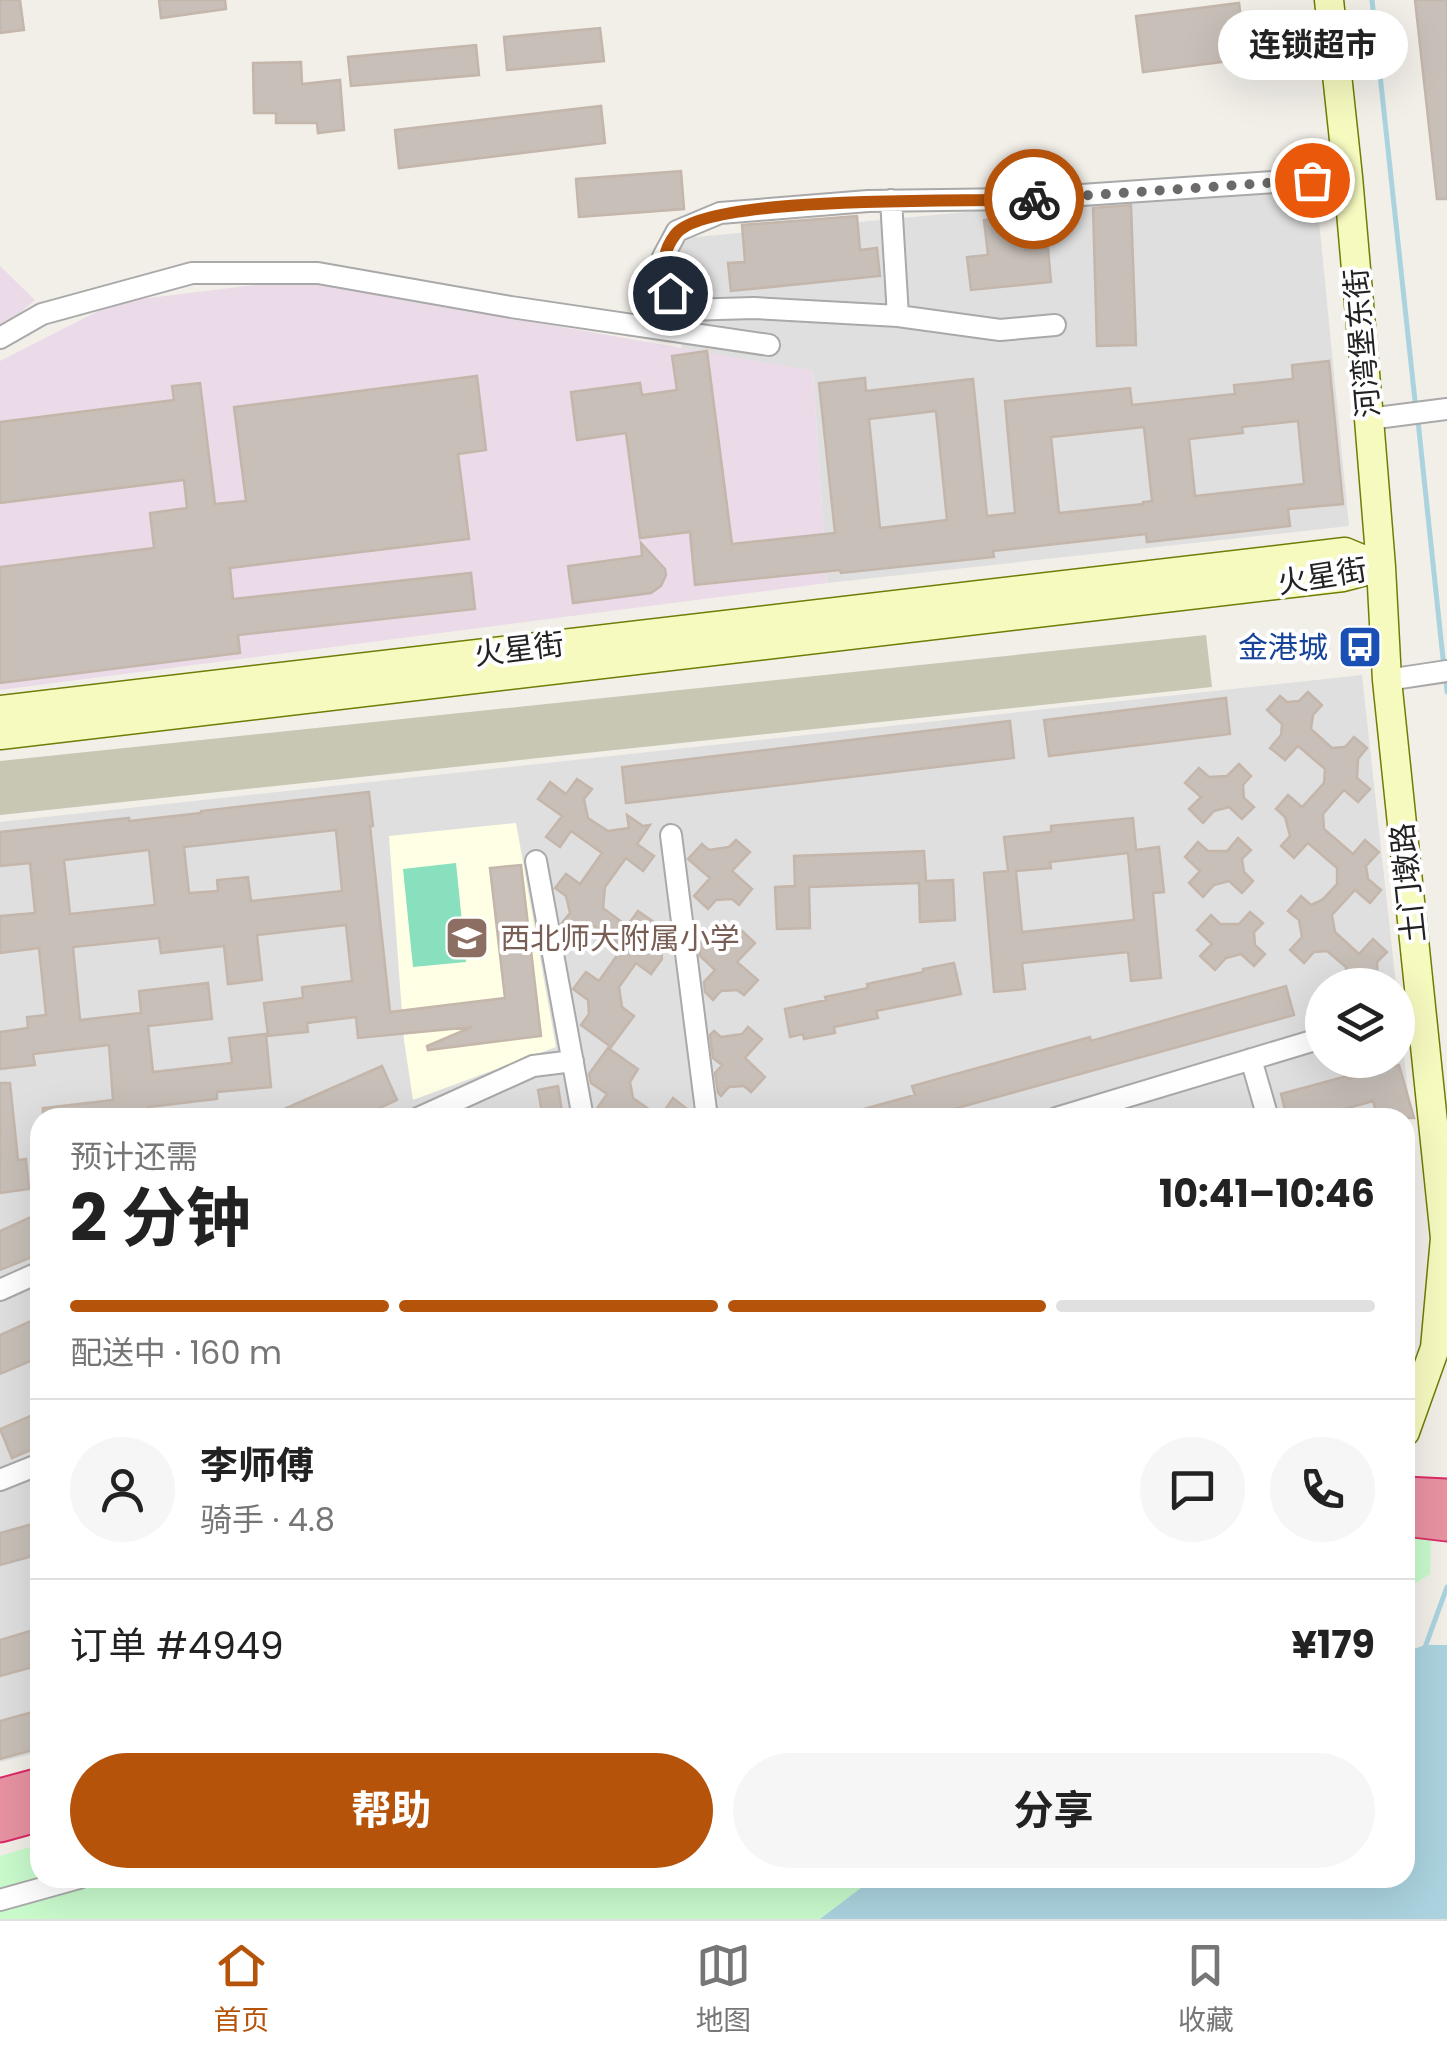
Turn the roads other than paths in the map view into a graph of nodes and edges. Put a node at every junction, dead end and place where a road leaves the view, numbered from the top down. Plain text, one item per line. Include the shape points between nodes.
1 (1329, 0) edge
2 (1348, 177) junction
3 (891, 200) junction
4 (898, 316) junction
5 (1055, 325) dead end
6 (0, 338) edge
7 (769, 345) dead end
8 (1438, 410) edge
9 (1369, 420) junction
10 (1382, 567) junction
11 (1440, 672) edge
12 (1387, 680) junction
13 (0, 710) edge
14 (0, 735) edge
15 (671, 835) dead end
16 (536, 861) dead end
17 (1407, 968) edge
18 (1305, 1043) edge
19 (1415, 1044) edge
20 (1251, 1059) junction
21 (573, 1060) junction
22 (440, 1108) edge
23 (581, 1108) edge
24 (706, 1108) edge
25 (1089, 1108) edge
26 (1265, 1108) edge
27 (30, 1276) edge
28 (0, 1290) edge
29 (1415, 1404) edge
30 (30, 1468) edge
31 (0, 1480) edge
32 (30, 1789) edge
33 (0, 1797) edge
34 (30, 1816) edge
35 (0, 1824) edge
36 (43, 1888) edge
37 (0, 1900) edge

1 - 2 street, 河湾堡东街
2 - 3 street via 1022,200
2 - 9 street, 河湾堡东街
3 - 4 street
3 - 4 street via 720,213 677,231 663,257 670,293 684,310
4 - 5 street via 1000,330
6 - 7 street via 42,314 192,273 318,273
8 - 9 street
9 - 10 street, 河湾堡东街
10 - 12 street, 土门墩路
10 - 13 street, 火星街 via 1345,552
10 - 14 street, 火星街
11 - 12 street
12 - 17 street, 土门墩路
15 - 24 street
16 - 21 street
18 - 20 street
19 - 29 street, 土门墩路 via 1445,1238 1435,1348
20 - 25 street
20 - 26 street
21 - 22 street via 533,1066
21 - 23 street
27 - 28 street
30 - 31 street
32 - 33 highway
34 - 35 highway
36 - 37 street

